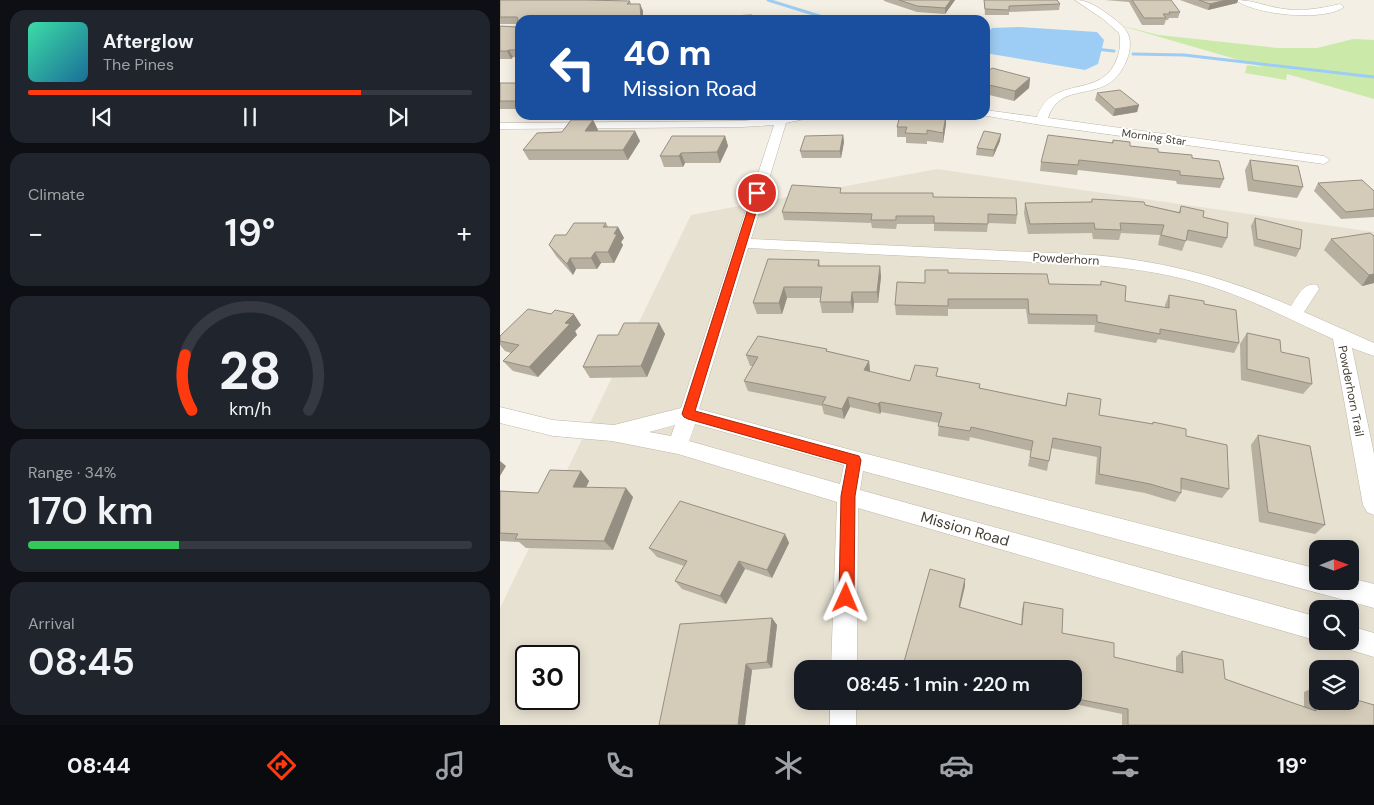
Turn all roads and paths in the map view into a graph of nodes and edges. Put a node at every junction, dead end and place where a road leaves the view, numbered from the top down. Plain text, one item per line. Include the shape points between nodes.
1 (1079, 0) edge
2 (1240, 0) edge
3 (1340, 7) dead end
4 (990, 114) edge
5 (636, 120) edge
6 (796, 120) edge
7 (1041, 122) junction
8 (500, 126) edge
9 (779, 126) junction
10 (738, 131) dead end
11 (1324, 160) dead end
12 (742, 243) junction
13 (1311, 289) dead end
14 (1294, 314) junction
15 (1341, 336) junction
16 (1374, 350) edge
17 (688, 414) junction
18 (500, 415) edge
19 (612, 433) junction
20 (678, 446) junction
21 (855, 460) junction
22 (848, 496) junction
23 (1374, 505) edge
24 (1309, 579) edge
25 (1352, 590) edge
26 (1374, 596) edge
27 (1309, 626) edge
28 (1359, 641) edge
29 (1374, 645) edge
30 (844, 660) edge
31 (843, 710) edge
32 (843, 725) edge

1 - 7 street via 1122,30 1125,38 1122,60 1113,77 1103,84 1052,100
2 - 3 street via 1293,14 1315,14
4 - 7 street, Morning Star
5 - 8 street
5 - 9 street
6 - 9 street
7 - 11 street, Morning Star
9 - 10 street
9 - 12 street
12 - 14 street, Powderhorn via 1143,265 1218,283
12 - 17 street
13 - 14 street
14 - 15 street, Powderhorn
15 - 16 street, Powderhorn
15 - 23 street, Powderhorn Trail
17 - 19 street, Mission Road
17 - 20 street
17 - 21 street, Mission Road
18 - 19 street, Mission Road via 553,428
19 - 20 street, Mission Road
20 - 22 street, Mission Road
21 - 22 street
21 - 24 street, Mission Road
22 - 27 street, Mission Road
22 - 30 street
25 - 26 street, Mission Road
28 - 29 street
31 - 32 street

